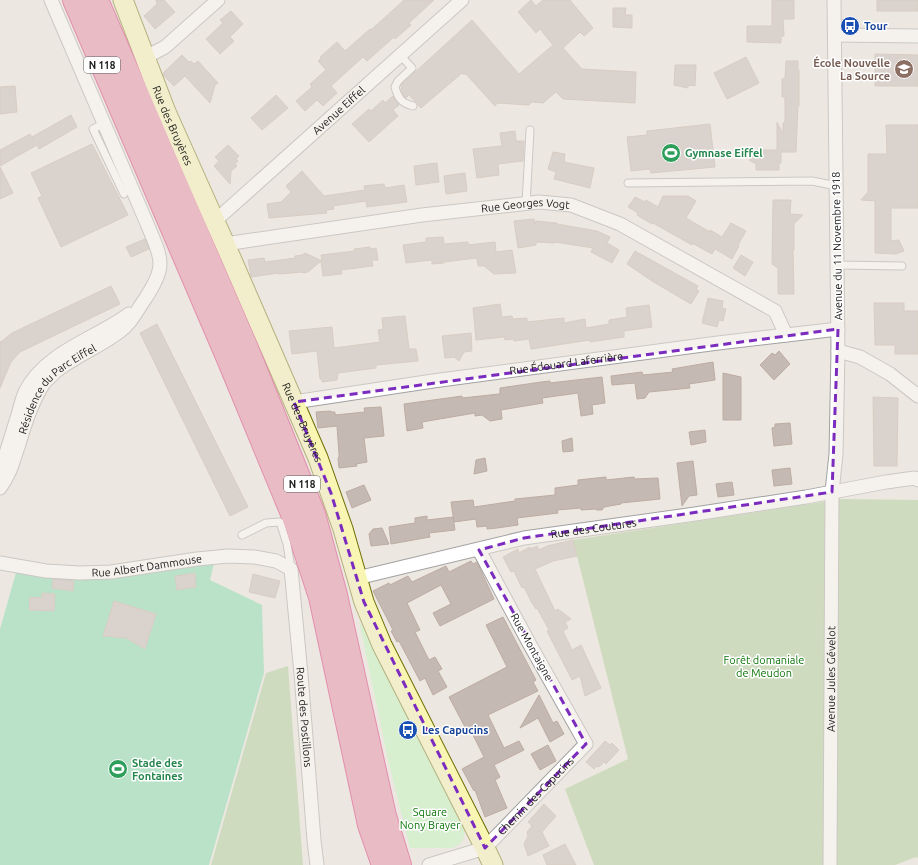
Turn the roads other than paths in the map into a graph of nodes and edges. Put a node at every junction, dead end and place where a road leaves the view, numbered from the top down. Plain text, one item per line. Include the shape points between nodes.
1 (51, 0) edge
2 (74, 0) edge
3 (97, 0) edge
4 (123, 0) edge
5 (218, 0) edge
6 (462, 0) edge
7 (834, 0) edge
8 (834, 35) junction
9 (918, 36) edge
10 (400, 55) junction
11 (144, 58) junction
12 (412, 106) dead end
13 (105, 123) junction
14 (139, 125) junction
15 (530, 130) dead end
16 (628, 184) dead end
17 (837, 186) junction
18 (124, 194) dead end
19 (526, 204) junction
20 (215, 221) junction
21 (225, 244) junction
22 (838, 266) junction
23 (902, 266) dead end
24 (838, 329) junction
25 (786, 335) junction
26 (838, 351) junction
27 (918, 396) edge
28 (294, 402) junction
29 (22, 418) junction
30 (0, 470) edge
31 (918, 480) edge
32 (0, 488) edge
33 (832, 492) junction
34 (242, 535) dead end
35 (479, 550) junction
36 (0, 563) edge
37 (291, 569) junction
38 (357, 578) junction
39 (586, 744) joint
40 (489, 856) edge
41 (317, 865) edge
42 (383, 865) edge
43 (400, 865) edge
44 (429, 865) edge
45 (830, 865) edge

1 - 13 street
2 - 14 highway, N 118
3 - 14 highway, N 118
4 - 11 street, Rue des Bruyères
5 - 11 street via 165,47
6 - 10 street, Avenue Eiffel
7 - 8 street, Avenue du 11 Novembre 1918
8 - 9 street
8 - 17 street, Avenue du 11 Novembre 1918
10 - 12 lane via 412,68 395,87 399,98
10 - 20 street, Avenue Eiffel
11 - 20 street, Rue des Bruyères via 171,126
13 - 18 lane via 93,129
13 - 29 street, Résidence du Parc Eiffel via 159,254 161,268 132,320 120,332 76,352 46,381
14 - 42 highway, N 118 via 228,359 295,522 320,597 369,825
14 - 43 highway, N 118 via 247,348 314,514 336,595 386,816
15 - 19 lane
16 - 17 lane via 812,181
17 - 22 street, Avenue du 11 Novembre 1918
19 - 21 street, Rue Georges Vogt via 422,215
19 - 25 street, Rue Georges Vogt via 539,202 571,205 620,224 775,310
20 - 21 street, Rue des Bruyères
21 - 28 street, Rue des Bruyères
22 - 23 lane
22 - 24 street, Avenue du 11 Novembre 1918
24 - 25 street, Rue Édouard Laferrière
24 - 26 street, Avenue du 11 Novembre 1918
25 - 28 street, Rue Édouard Laferrière
26 - 27 street via 860,357 890,374
26 - 33 street, Avenue du 11 Novembre 1918 via 836,454
28 - 38 street, Rue des Bruyères via 331,493
29 - 30 street, Résidence du Parc Eiffel
29 - 32 street, Résidence du Parc Eiffel via 8,476
31 - 33 street via 916,478 886,482
33 - 35 street, Rue des Coutures via 524,538
33 - 45 street, Avenue Jules Gévelot
34 - 37 lane via 266,523 280,522
35 - 38 street, Rue des Coutures
35 - 39 street, Rue Montaigne
36 - 37 street, Rue Albert Dammouse via 46,571 80,573 111,572 228,556 276,561
37 - 41 street, Route des Postillons
38 - 40 street, Rue des Bruyères via 382,645
39 - 40 street, Chemin des Capucins
40 - 44 street via 444,860

